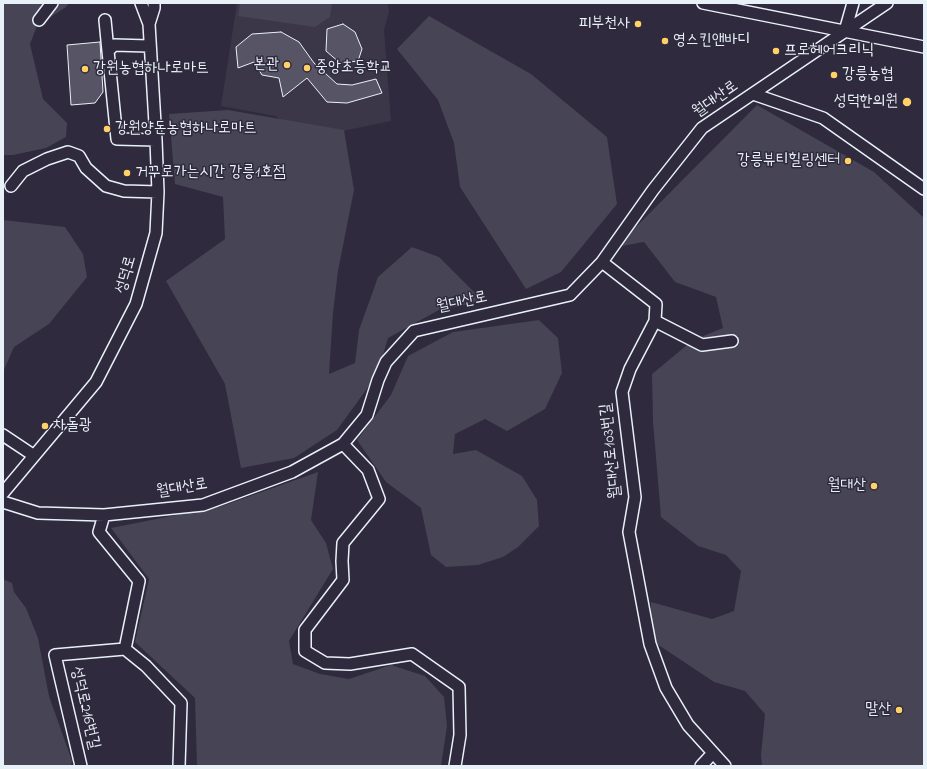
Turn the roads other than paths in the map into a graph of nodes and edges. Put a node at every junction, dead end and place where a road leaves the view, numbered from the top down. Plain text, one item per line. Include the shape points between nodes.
1 (52, 3) edge
2 (141, 3) edge
3 (154, 3) edge
4 (707, 3) edge
5 (853, 3) edge
6 (887, 3) edge
7 (39, 20) dead end
8 (105, 20) dead end
9 (149, 24) junction
10 (845, 31) junction
11 (150, 46) junction
12 (924, 47) edge
13 (108, 51) junction
14 (753, 94) junction
15 (156, 140) junction
16 (11, 186) dead end
17 (924, 189) edge
18 (158, 192) junction
19 (602, 262) junction
20 (655, 321) junction
21 (732, 341) dead end
22 (3, 435) edge
23 (343, 444) junction
24 (33, 456) junction
25 (3, 493) edge
26 (3, 502) edge
27 (104, 515) junction
28 (125, 649) junction
29 (713, 753) junction
30 (81, 766) edge
31 (179, 766) edge
32 (455, 766) edge
33 (701, 766) edge
34 (725, 766) edge

1 - 7 street
2 - 9 street
3 - 9 street
4 - 10 street
5 - 10 street
6 - 10 street, 월대산로
8 - 13 street
9 - 11 street, 성덕로
10 - 12 street
10 - 14 street, 월대산로
11 - 13 street via 114,44
11 - 15 street, 성덕로
13 - 15 street via 117,139
14 - 17 street via 823,118
14 - 19 street, 월대산로 via 702,128
15 - 18 street, 성덕로
16 - 18 street via 23,170 68,152 78,156 86,168 106,186 124,191
18 - 24 street, 성덕로 via 156,233 136,304 96,382
19 - 20 street via 656,304
19 - 23 street, 월대산로 via 570,294 414,331 386,362 367,415
20 - 21 street via 702,345
20 - 29 street, 월대산로103번길 via 630,369 622,392 635,497 629,532 650,644 666,688 688,726
22 - 24 street
23 - 27 street, 월대산로 via 292,472 203,505
23 - 32 street via 368,470 379,499 343,543 344,580 305,630 305,651 325,663 350,664 412,654 459,687 460,735
24 - 25 street, 성덕로
26 - 27 street, 월대산로 via 38,513
27 - 28 street via 100,532 139,581
28 - 30 street, 성덕로216번길 via 55,655
28 - 31 street via 146,666 181,703
29 - 33 street
29 - 34 street, 월대산로103번길

